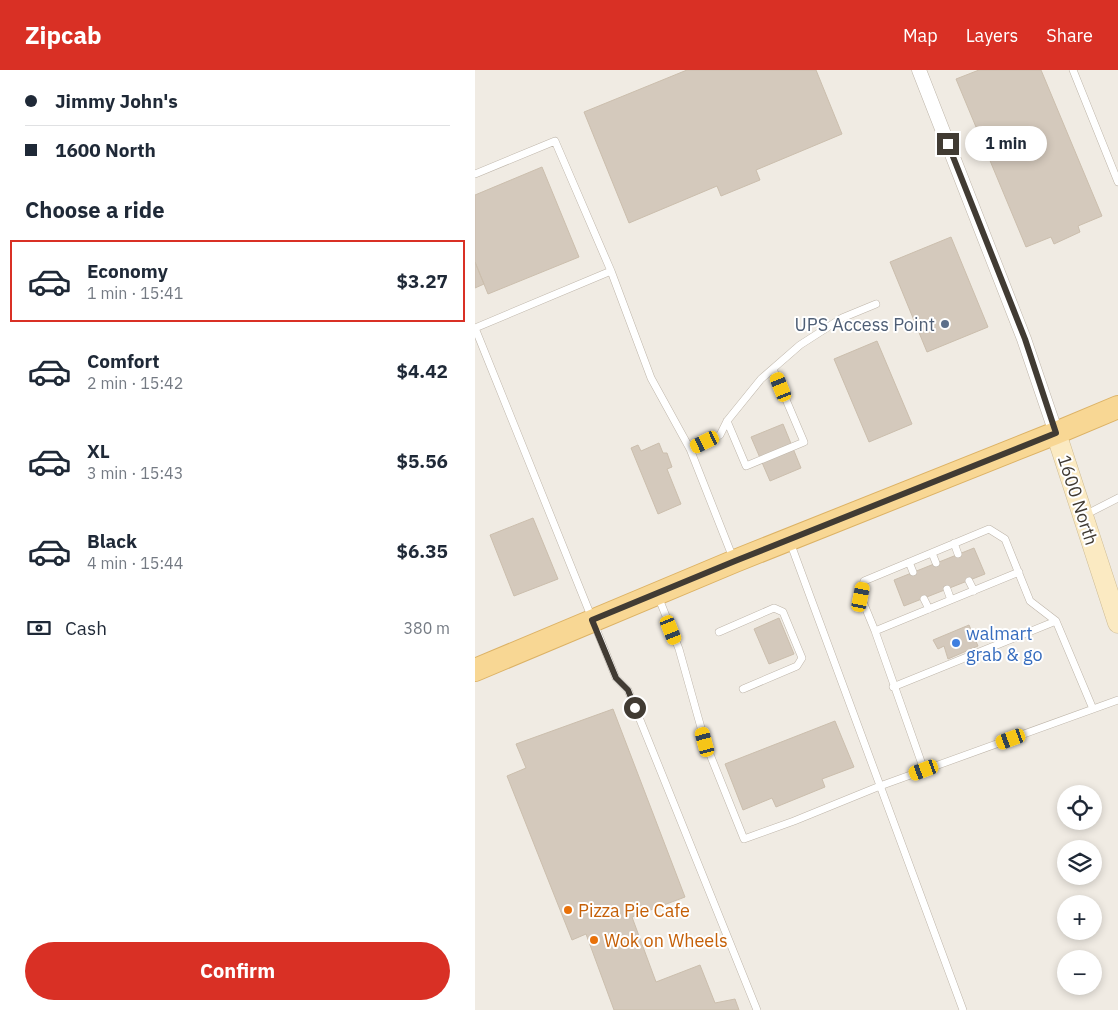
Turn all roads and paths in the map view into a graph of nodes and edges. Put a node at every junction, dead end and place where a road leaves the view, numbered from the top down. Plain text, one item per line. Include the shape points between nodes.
1 (919, 70) edge
2 (1073, 70) edge
3 (475, 174) edge
4 (1118, 182) edge
5 (611, 271) junction
6 (876, 304) dead end
7 (475, 328) edge
8 (773, 368) junction
9 (1118, 407) edge
10 (727, 421) junction
11 (1056, 433) junction
12 (690, 449) junction
13 (1118, 498) edge
14 (1083, 516) junction
15 (789, 539) junction
16 (954, 544) junction
17 (932, 553) junction
18 (958, 554) dead end
19 (735, 561) junction
20 (909, 562) junction
21 (936, 563) dead end
22 (913, 572) dead end
23 (1019, 572) junction
24 (969, 580) dead end
25 (947, 590) dead end
26 (974, 591) junction
27 (657, 594) junction
28 (924, 598) dead end
29 (951, 600) junction
30 (929, 609) junction
31 (592, 620) junction
32 (1056, 622) junction
33 (1118, 623) edge
34 (875, 631) junction
35 (719, 632) dead end
36 (475, 670) edge
37 (893, 687) junction
38 (743, 688) dead end
39 (1118, 700) edge
40 (1093, 709) junction
41 (924, 770) junction
42 (880, 786) junction
43 (757, 1010) edge
44 (963, 1010) edge

1 - 11 street, 1600 North via 1025,339
2 - 4 lane
3 - 5 lane via 555,141
5 - 7 lane
5 - 12 lane via 651,378
6 - 8 lane via 842,318 800,344
7 - 31 lane
8 - 10 lane
8 - 10 lane via 804,442 746,466
9 - 11 main road
10 - 12 lane via 720,435
11 - 14 street, 1600 North
11 - 15 main road
12 - 19 lane
13 - 14 lane
14 - 33 street, 1600 North
15 - 19 main road
15 - 42 lane
16 - 17 lane
16 - 18 lane
16 - 23 lane via 989,529 1005,539
17 - 20 lane
17 - 21 lane
19 - 27 main road
20 - 22 lane
20 - 34 lane via 864,581 861,597
23 - 26 lane
23 - 32 lane via 1030,601
24 - 26 lane
25 - 29 lane
26 - 29 lane
27 - 31 main road
27 - 42 lane via 679,649 705,742 744,839
28 - 30 lane
29 - 30 lane
30 - 34 lane
31 - 36 main road
31 - 43 lane via 616,678 628,690
32 - 37 lane
32 - 40 lane
34 - 37 lane
35 - 38 lane via 774,608 783,612 790,627 803,658 797,666
37 - 41 lane
39 - 40 lane
40 - 41 lane
41 - 42 lane
42 - 44 lane

